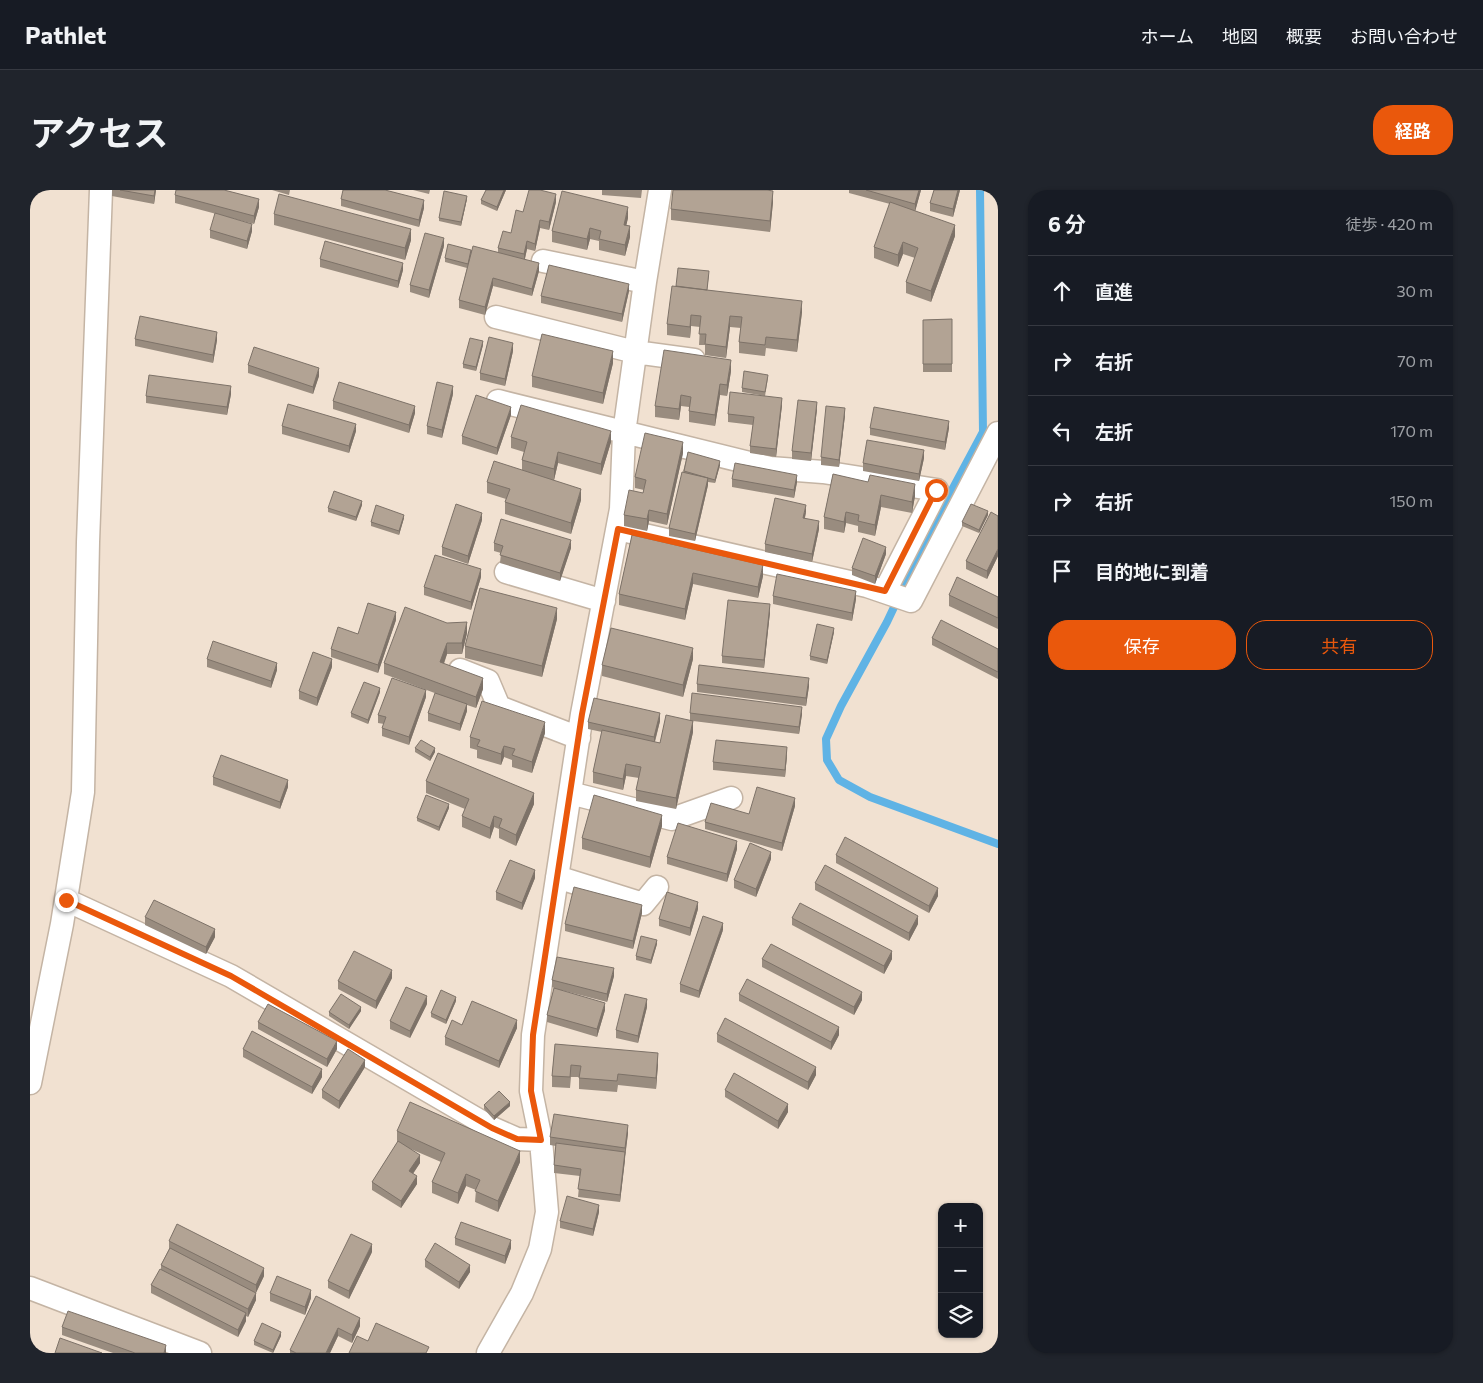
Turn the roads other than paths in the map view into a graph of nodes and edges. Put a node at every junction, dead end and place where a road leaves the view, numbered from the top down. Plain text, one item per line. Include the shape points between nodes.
1 (101, 190) edge
2 (660, 190) edge
3 (544, 261) dead end
4 (645, 282) junction
5 (496, 317) dead end
6 (635, 352) junction
7 (710, 363) edge
8 (498, 401) edge
9 (624, 433) junction
10 (996, 440) edge
11 (618, 529) junction
12 (506, 572) dead end
13 (892, 594) junction
14 (604, 601) junction
15 (460, 670) edge
16 (579, 738) junction
17 (570, 793) junction
18 (731, 798) dead end
19 (557, 877) junction
20 (657, 887) dead end
21 (66, 900) junction
22 (30, 1083) edge
23 (541, 1140) junction
24 (30, 1288) edge
25 (200, 1353) edge
26 (488, 1353) edge

1 - 21 street via 88,532 83,792
2 - 4 street
3 - 4 street
4 - 6 street
5 - 6 street
6 - 7 street
6 - 9 street
8 - 9 street
9 - 11 street
9 - 13 street via 770,468 823,472 936,490
10 - 13 street via 973,478 911,601
11 - 13 street
11 - 14 street
12 - 14 street
14 - 16 street
15 - 16 street via 488,681 500,707
16 - 17 street
17 - 18 street via 672,819
17 - 19 street
19 - 20 street via 643,904
19 - 23 street via 533,1035 531,1091
21 - 22 street
21 - 23 street via 231,976 492,1128 517,1139
23 - 26 street via 547,1212 540,1249 522,1292
24 - 25 street

